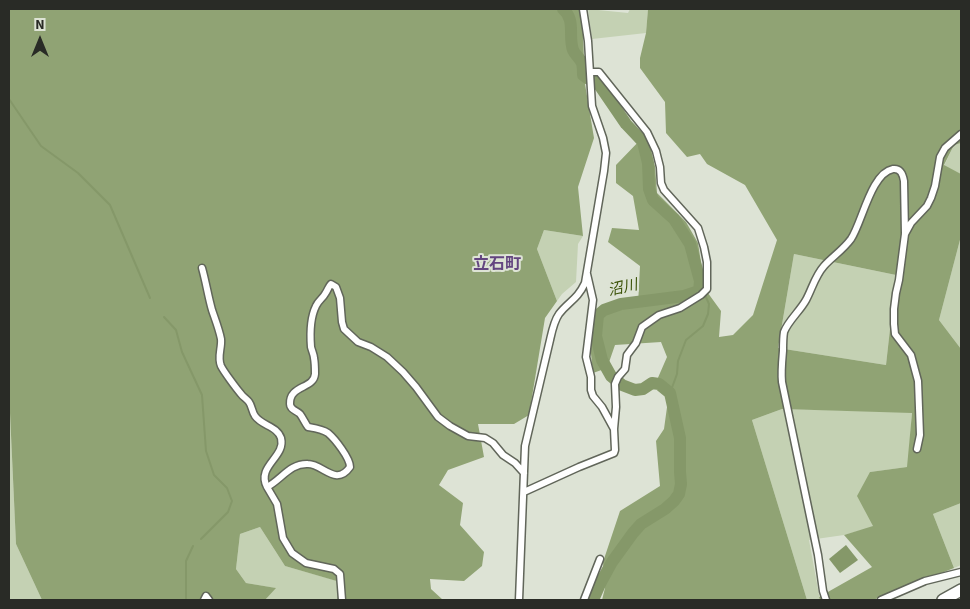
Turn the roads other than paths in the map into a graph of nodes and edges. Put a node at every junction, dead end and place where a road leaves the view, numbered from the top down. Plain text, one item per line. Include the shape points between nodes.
1 (583, 9) edge
2 (590, 72) junction
3 (961, 134) edge
4 (905, 234) junction
5 (202, 268) dead end
6 (587, 273) junction
7 (614, 429) junction
8 (917, 449) dead end
9 (524, 473) junction
10 (267, 486) junction
11 (524, 492) junction
12 (600, 559) dead end
13 (961, 572) edge
14 (961, 590) edge
15 (204, 600) edge
16 (209, 600) edge
17 (342, 600) edge
18 (519, 600) edge
19 (584, 600) edge
20 (826, 600) edge
21 (882, 600) edge
22 (943, 600) edge

1 - 2 street
2 - 6 street via 592,106 606,153
2 - 7 street via 599,72 647,132 656,151 664,190 698,228 707,262 707,289 680,308 659,315 642,327 615,384
3 - 4 street via 945,148 931,198
4 - 8 street via 894,329 911,355 918,381 920,435
4 - 20 street via 904,181 902,173 892,169 880,177 851,240 824,266 785,332 782,382
5 - 10 street via 222,344 220,365 249,402 254,416 281,437 280,452 265,474
6 - 7 street via 593,300 586,357 591,390
6 - 9 street via 581,291 555,322 525,446
7 - 11 street via 614,454
9 - 10 street via 493,443 468,436 438,417 416,387 387,357 358,342 344,329 340,298 336,286 331,284 311,319 314,379 295,391 290,406 308,427 328,433 348,457 350,467 341,475 334,475 318,466 298,465
9 - 11 street
10 - 17 street via 277,504 283,538 292,553 306,563 334,569 340,574
11 - 18 street
12 - 19 street
13 - 21 street via 925,581
14 - 22 highway
15 - 16 street via 206,596

